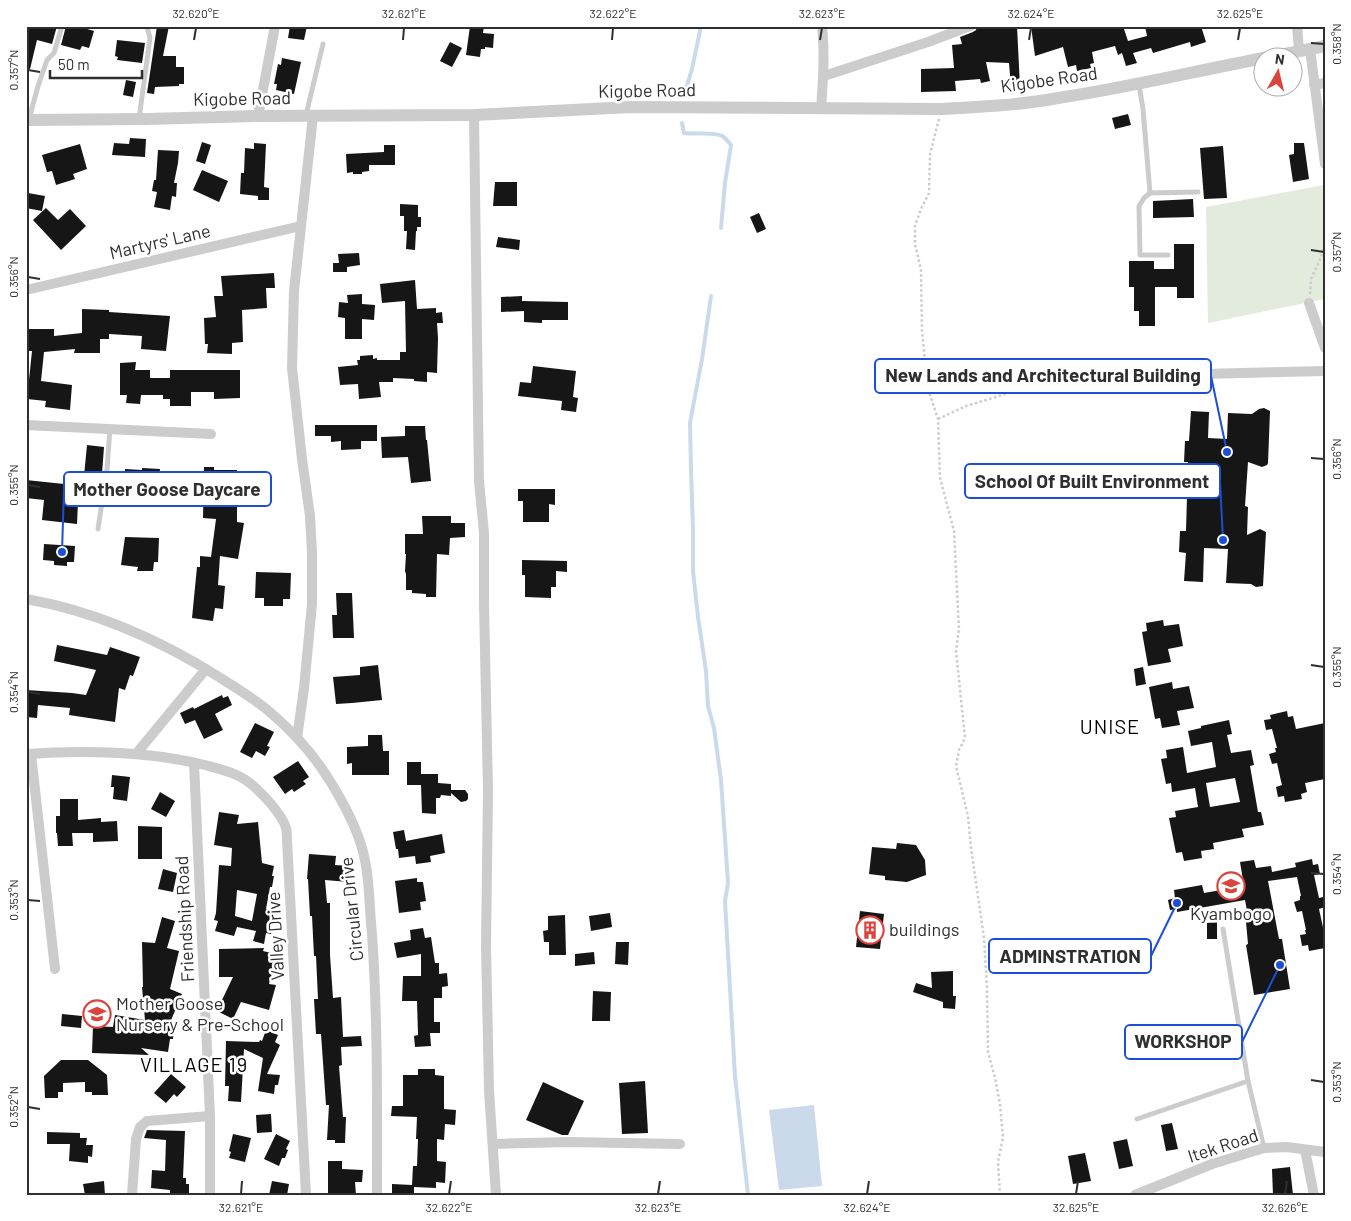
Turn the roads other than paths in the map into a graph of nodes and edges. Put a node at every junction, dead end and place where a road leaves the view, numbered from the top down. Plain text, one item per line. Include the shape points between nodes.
1 (62, 26) edge
2 (275, 26) edge
3 (822, 26) edge
4 (970, 26) edge
5 (1297, 26) edge
6 (147, 28) edge
7 (323, 44) dead end
8 (1325, 46) edge
9 (1305, 50) junction
10 (1254, 60) edge
11 (824, 76) junction
12 (1325, 83) edge
13 (1139, 84) junction
14 (1314, 85) junction
15 (821, 109) junction
16 (258, 116) junction
17 (309, 116) junction
18 (474, 116) junction
19 (139, 119) junction
20 (28, 120) edge
21 (1325, 164) edge
22 (1198, 192) dead end
23 (1150, 194) junction
24 (301, 226) junction
25 (1168, 255) dead end
26 (26, 290) edge
27 (1309, 303) road end
28 (1325, 348) edge
29 (1325, 371) edge
30 (1162, 375) road end
31 (26, 425) edge
32 (110, 429) junction
33 (211, 434) dead end
34 (98, 528) dead end
35 (26, 599) edge
36 (206, 669) junction
37 (297, 738) junction
38 (29, 754) edge
39 (136, 754) junction
40 (194, 762) junction
41 (1223, 929) dead end
42 (55, 969) dead end
43 (1248, 1082) junction
44 (210, 1116) junction
45 (1137, 1119) dead end
46 (492, 1144) junction
47 (680, 1144) dead end
48 (1264, 1148) junction
49 (1305, 1150) junction
50 (1325, 1152) edge
51 (132, 1195) edge
52 (210, 1195) edge
53 (306, 1195) edge
54 (377, 1195) edge
55 (496, 1195) edge
56 (1135, 1195) edge
57 (1314, 1195) edge

1 - 20 lane via 54,53 47,60
2 - 16 street
3 - 11 street
4 - 11 street
5 - 9 street
6 - 19 lane via 150,38
7 - 17 lane
8 - 9 street, Kigobe Road
9 - 14 street
10 - 13 street, Kigobe Road
11 - 15 street
12 - 14 street
13 - 15 street, Kigobe Road via 1058,99 988,106
13 - 23 lane
14 - 21 street
15 - 18 street, Kigobe Road via 631,107
16 - 17 street, Kigobe Road
16 - 19 street, Kigobe Road
17 - 18 street, Kigobe Road
17 - 24 street
18 - 46 street via 479,481 484,532 488,790 486,946
19 - 20 street, Kigobe Road
22 - 23 lane
23 - 25 lane via 1139,206 1140,255
24 - 26 street, Martyrs' Lane
24 - 37 street via 294,291 292,368 310,516 312,604
27 - 28 street
29 - 30 street
31 - 32 street
32 - 33 street
32 - 34 lane
35 - 36 street, Circular Drive via 86,613 119,625
36 - 37 street, Circular Drive via 270,712
36 - 39 street
37 - 54 street, Circular Drive via 328,777 352,818 366,864 375,980
38 - 39 street via 90,751
38 - 42 street
39 - 40 street
40 - 44 street, Friendship Road
40 - 53 street, Valley Drive via 220,769 250,783 270,803 285,826
41 - 43 lane
43 - 45 lane
43 - 48 lane
44 - 51 street via 147,1121 140,1127 136,1139
44 - 52 street, Friendship Road
46 - 47 street
46 - 55 street
48 - 49 street, Itek Road
48 - 56 street, Itek Road via 1212,1164
49 - 50 street, Itek Road
49 - 57 street

